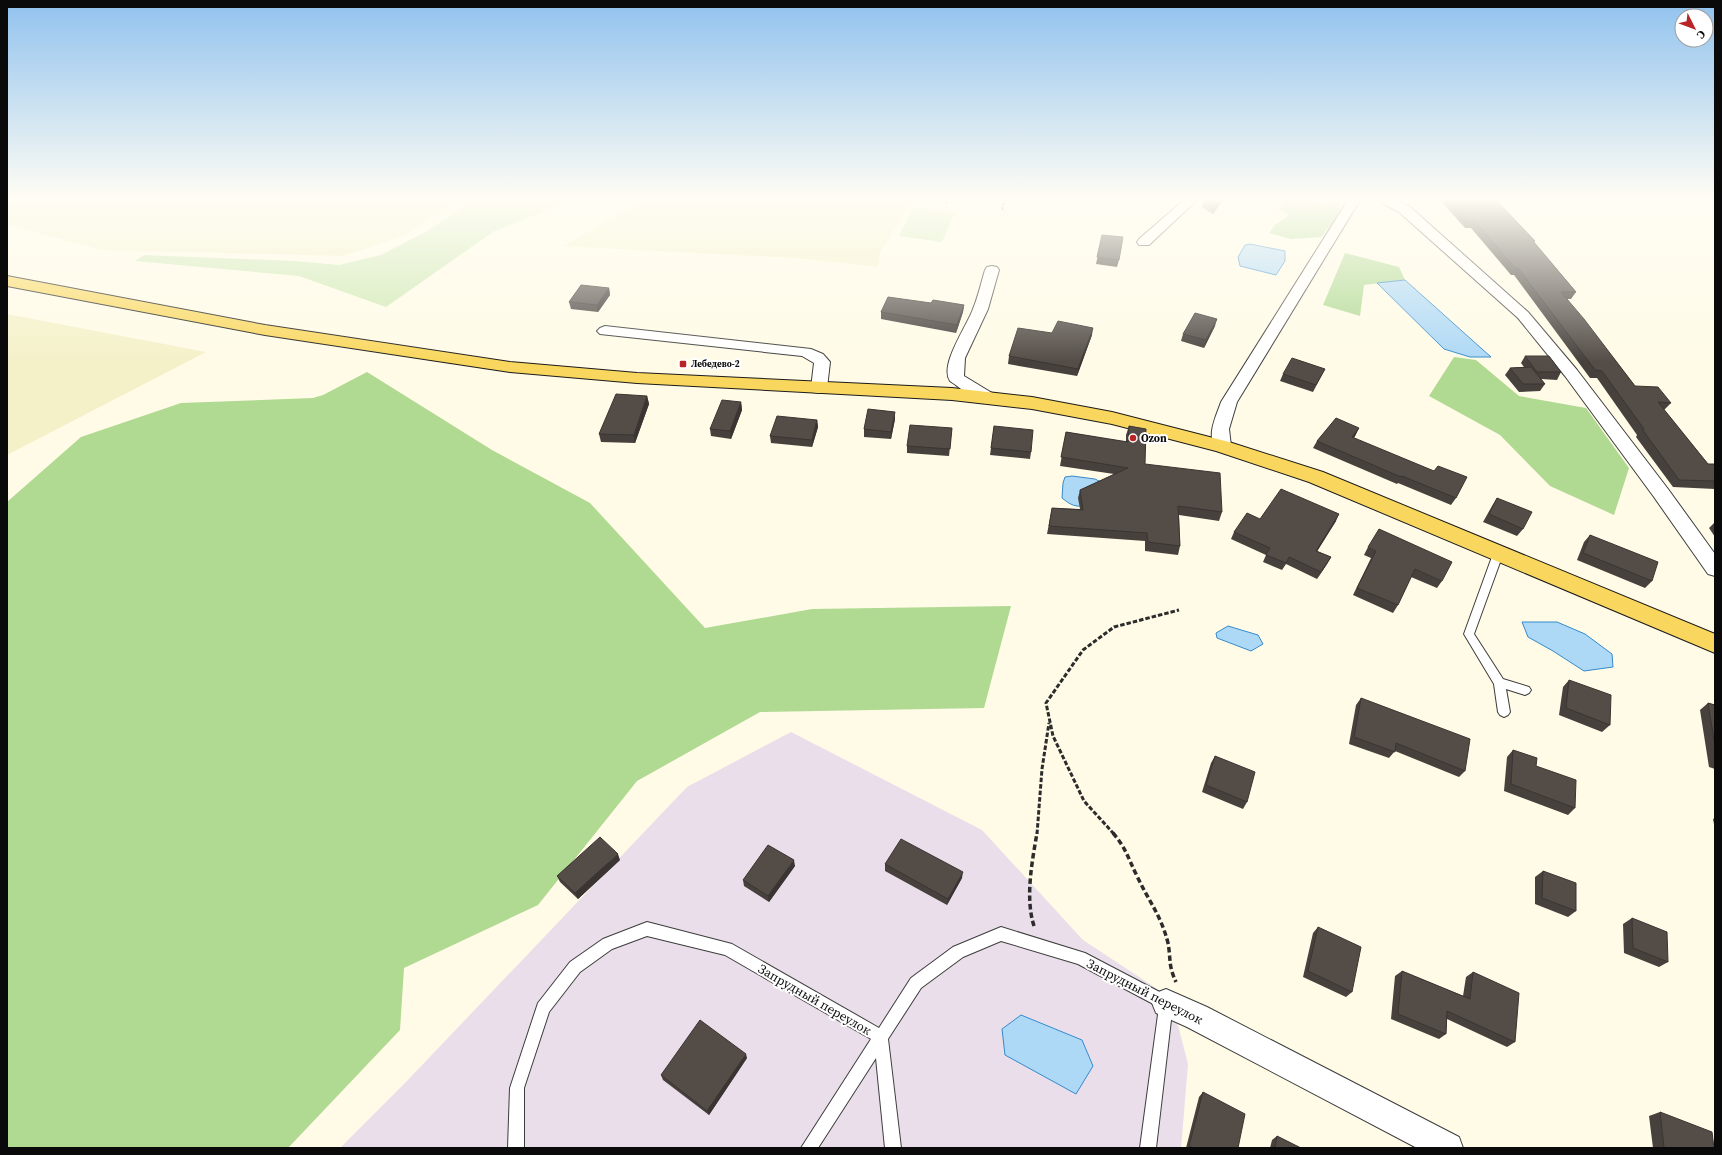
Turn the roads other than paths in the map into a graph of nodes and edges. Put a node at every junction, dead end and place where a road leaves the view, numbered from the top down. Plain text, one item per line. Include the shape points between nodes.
1 (1321, 254) edge
2 (1454, 254) edge
3 (992, 270) dead end
4 (7, 281) edge
5 (605, 331) dead end
6 (819, 388) junction
7 (986, 397) junction
8 (1222, 446) junction
9 (1498, 554) junction
10 (1715, 569) edge
11 (1715, 644) edge
12 (1499, 683) junction
13 (1525, 690) dead end
14 (1504, 712) dead end
15 (1172, 994) junction
16 (881, 1037) junction
17 (516, 1148) edge
18 (809, 1148) edge
19 (893, 1148) edge
20 (1148, 1148) edge
21 (1448, 1148) edge

1 - 8 street via 1229,402 1220,429
2 - 10 street via 1523,315 1571,373
3 - 7 street via 981,309 957,358 956,378
4 - 6 main road via 265,330 480,363 604,376
5 - 6 street via 805,352 822,362
6 - 7 main road
7 - 8 main road via 1092,414
8 - 9 main road via 1348,490
9 - 11 main road
9 - 12 lane via 1469,634
12 - 13 lane
12 - 14 lane
15 - 16 lane, Запрудный переулок via 1080,958 1001,934 958,952 916,983
15 - 20 lane
15 - 21 street, Запрудный переулок via 1197,1017
16 - 17 lane, Запрудный переулок via 727,949 647,929 608,944 575,967 543,1008 518,1088
16 - 18 lane
16 - 19 lane

